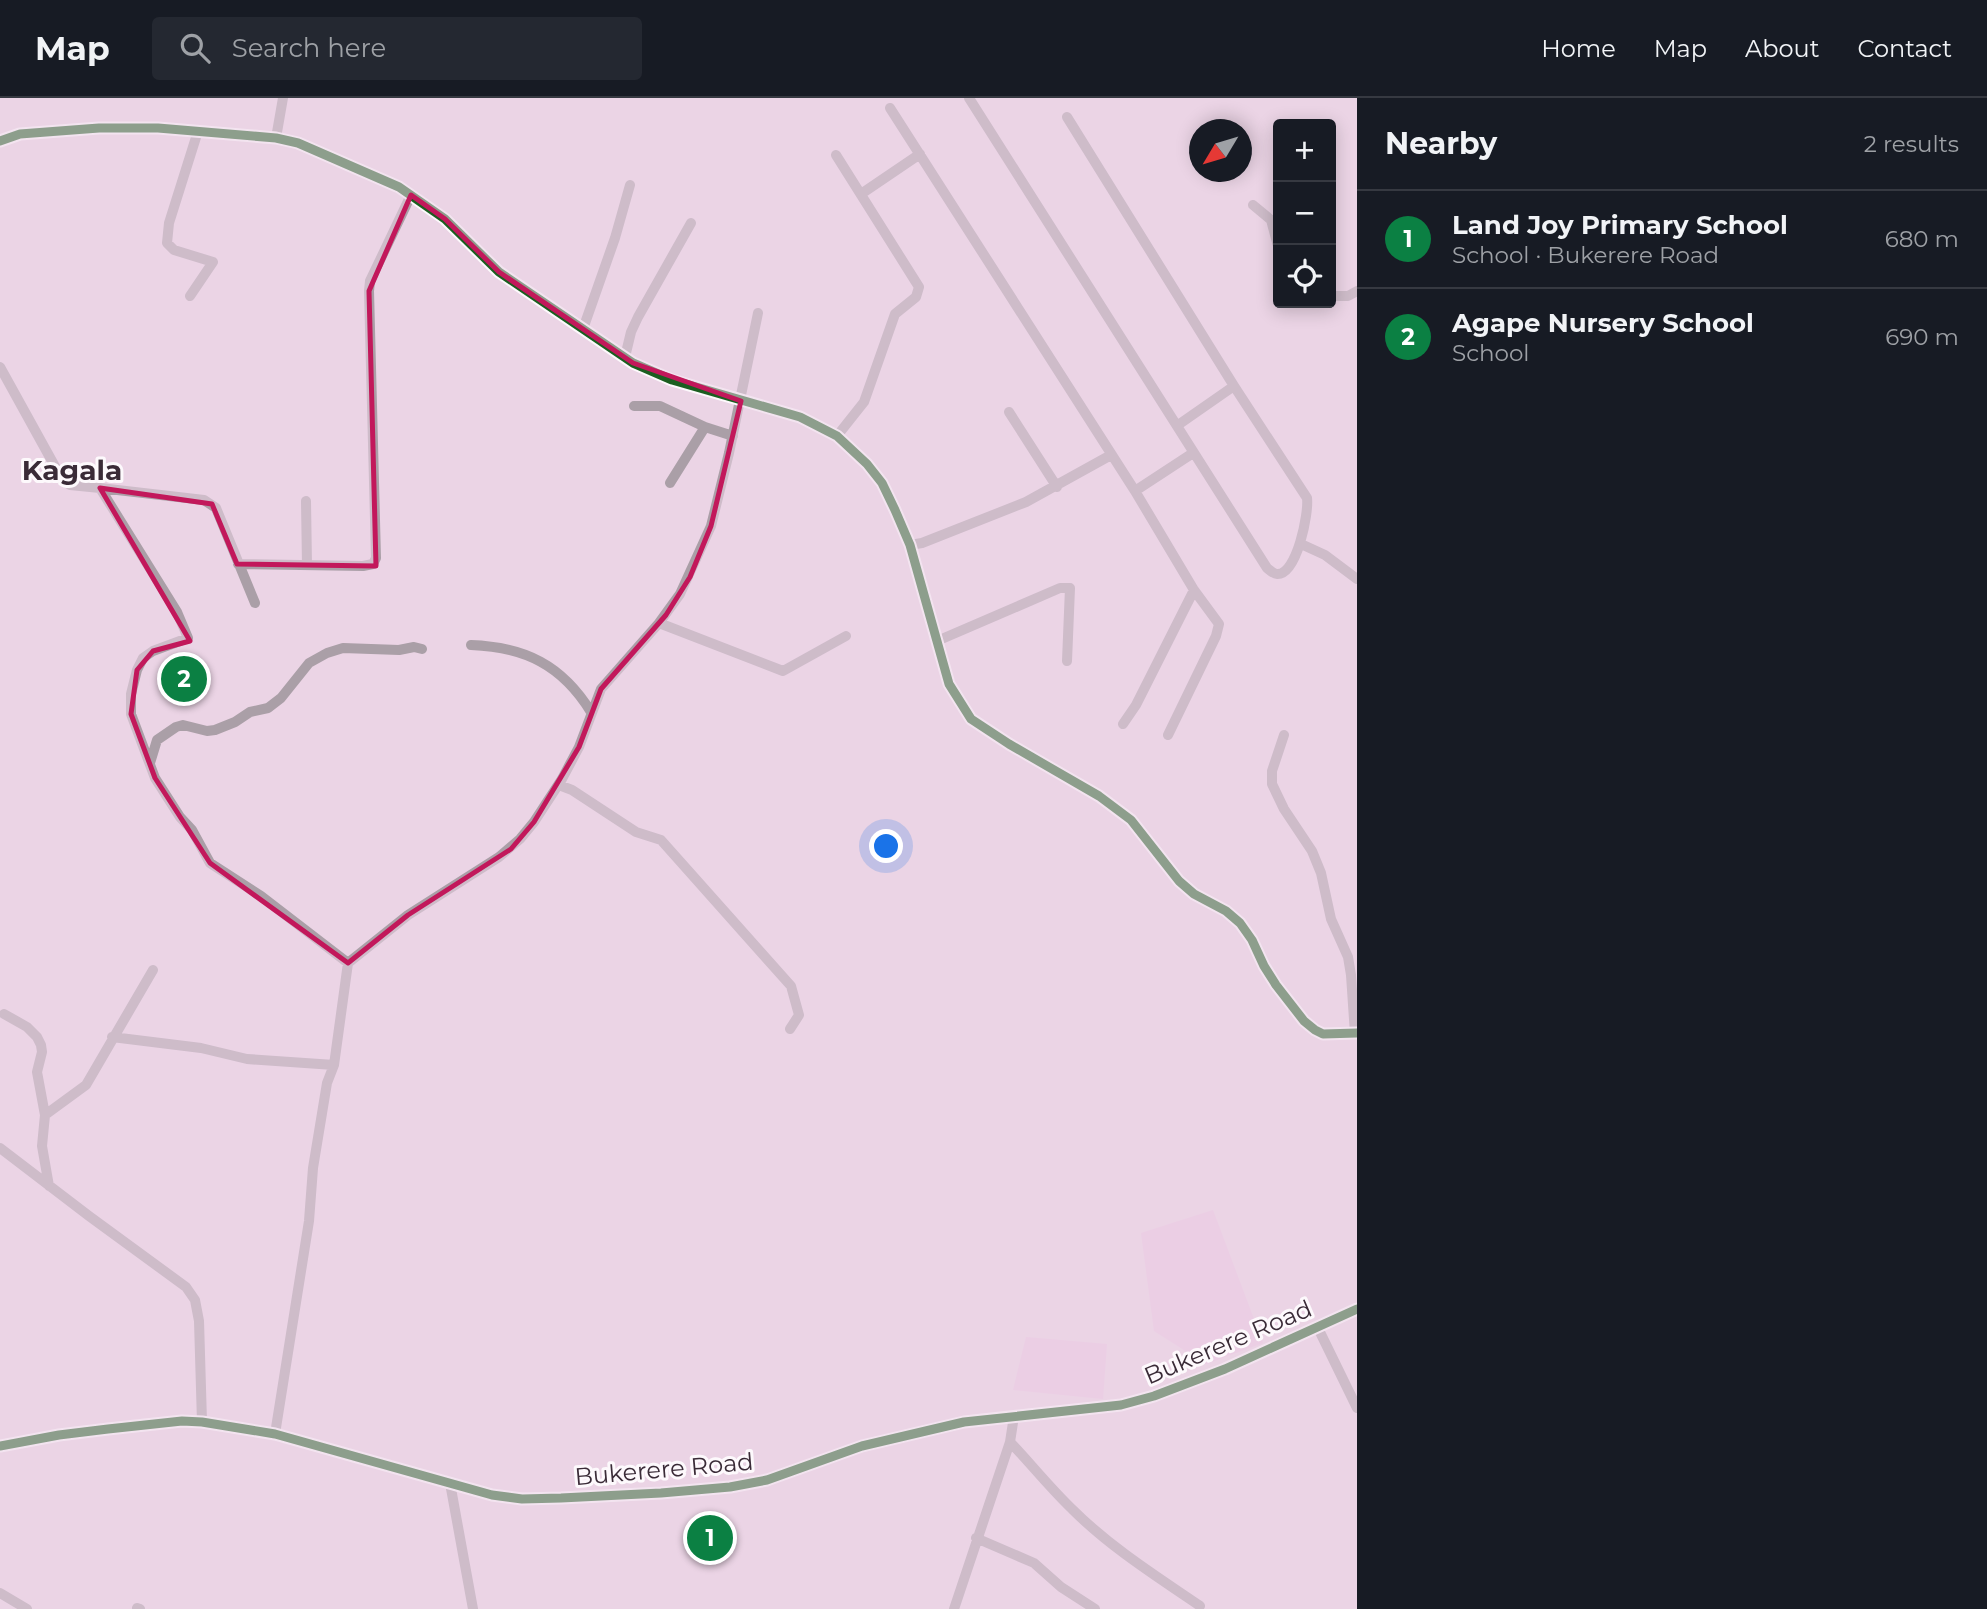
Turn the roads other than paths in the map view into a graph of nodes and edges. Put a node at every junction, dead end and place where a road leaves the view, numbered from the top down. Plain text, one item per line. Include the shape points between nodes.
1 (283, 98) edge
2 (969, 98) edge
3 (890, 108) dead end
4 (1067, 117) dead end
5 (198, 131) junction
6 (276, 138) junction
7 (0, 141) edge
8 (920, 154) junction
9 (836, 155) dead end
10 (630, 185) dead end
11 (861, 194) junction
12 (411, 195) junction
13 (1253, 205) dead end
14 (691, 223) dead end
15 (1278, 245) edge
16 (1357, 291) edge
17 (190, 296) dead end
18 (1336, 296) edge
19 (758, 313) dead end
20 (583, 329) junction
21 (625, 357) junction
22 (0, 367) edge
23 (1234, 386) junction
24 (741, 401) junction
25 (634, 406) dead end
26 (1009, 412) dead end
27 (1178, 425) junction
28 (705, 427) junction
29 (733, 436) junction
30 (837, 436) junction
31 (1193, 453) junction
32 (1111, 455) junction
33 (670, 483) dead end
34 (1057, 487) junction
35 (100, 488) junction
36 (1135, 491) junction
37 (306, 501) dead end
38 (1300, 544) junction
39 (910, 545) junction
40 (238, 564) junction
41 (307, 565) junction
42 (1357, 579) edge
43 (1194, 590) junction
44 (256, 603) dead end
45 (659, 623) junction
46 (846, 636) dead end
47 (937, 641) junction
48 (471, 645) dead end
49 (422, 649) dead end
50 (1067, 661) dead end
51 (592, 712) junction
52 (1123, 724) dead end
53 (1168, 735) dead end
54 (1284, 735) dead end
55 (150, 763) junction
56 (559, 785) junction
57 (348, 963) junction
58 (153, 970) dead end
59 (4, 1014) dead end
60 (790, 1029) dead end
61 (1356, 1034) edge
62 (112, 1037) junction
63 (334, 1065) junction
64 (45, 1115) junction
65 (0, 1148) edge
66 (49, 1186) junction
67 (1357, 1309) edge
68 (1317, 1326) junction
69 (1357, 1408) edge
70 (1014, 1416) junction
71 (202, 1422) junction
72 (275, 1434) junction
73 (1010, 1442) junction
74 (0, 1446) edge
75 (450, 1483) junction
76 (976, 1538) junction
77 (0, 1593) edge
78 (1200, 1606) dead end
79 (27, 1609) edge
80 (473, 1609) edge
81 (954, 1609) edge
82 (1095, 1609) edge

1 - 6 street
2 - 27 street
3 - 8 street
4 - 23 street
5 - 6 street
5 - 7 street via 99,128 20,134
5 - 17 street via 167,243 174,250 213,261
6 - 12 street via 387,180
8 - 11 street
8 - 32 street
9 - 11 street
10 - 20 street
11 - 30 street via 919,287 916,297 895,314 864,402
12 - 20 street via 445,219 499,272
12 - 41 street via 369,291 376,558 373,564 363,566
13 - 15 street via 1271,220
14 - 21 street via 638,317
16 - 18 street
19 - 24 street
20 - 21 street
21 - 24 street via 672,380
22 - 35 street via 63,481
23 - 27 street
23 - 38 street via 1307,498 1309,511
24 - 29 street
24 - 30 street via 800,417
25 - 28 street via 660,407
26 - 34 street
27 - 31 street
28 - 29 street
28 - 33 street
29 - 45 street via 711,526 690,577
30 - 39 street via 882,483
31 - 36 street
31 - 38 street via 1274,574 1285,570
32 - 34 street
32 - 36 street
34 - 39 street
35 - 40 street via 212,504
35 - 55 street via 177,612 188,638 153,651 137,670 131,714
36 - 43 street
37 - 41 street
38 - 42 street via 1325,555
39 - 47 street
40 - 41 street
40 - 44 street
43 - 52 street
43 - 53 street via 1219,624
45 - 46 street via 783,671
45 - 51 street via 600,690
47 - 50 street via 1060,588 1070,588
47 - 61 street via 949,684 971,719 1131,820 1179,881 1240,923 1304,1021 1323,1034
48 - 51 street via 512,649 534,657 570,683
49 - 55 street via 343,648 327,653 309,663 268,708 215,730 176,727 157,740
51 - 56 street
54 - 61 street via 1272,784 1321,873 1331,919 1348,957
55 - 57 street via 165,797 192,830 210,863
56 - 57 street via 511,849 408,915
56 - 60 street via 636,832 661,840 791,986 799,1015
57 - 63 street
58 - 62 street
59 - 64 street via 27,1027 41,1045 37,1072
62 - 63 street via 247,1059
62 - 64 street via 86,1085
63 - 72 street via 313,1168 309,1221
64 - 66 street via 42,1146
65 - 66 street
66 - 71 street via 171,1274 195,1300
67 - 68 street, Bukerere Road
68 - 69 street
68 - 70 street, Bukerere Road via 1154,1396 1122,1405
70 - 73 street
70 - 75 street, Bukerere Road via 892,1438 767,1480 730,1486 522,1499
71 - 72 street, Bukerere Road
71 - 74 street, Bukerere Road via 108,1429
72 - 75 street, Bukerere Road
73 - 76 street
73 - 78 street via 1071,1509
75 - 80 street
76 - 81 street
76 - 82 street via 1034,1563
77 - 79 street

